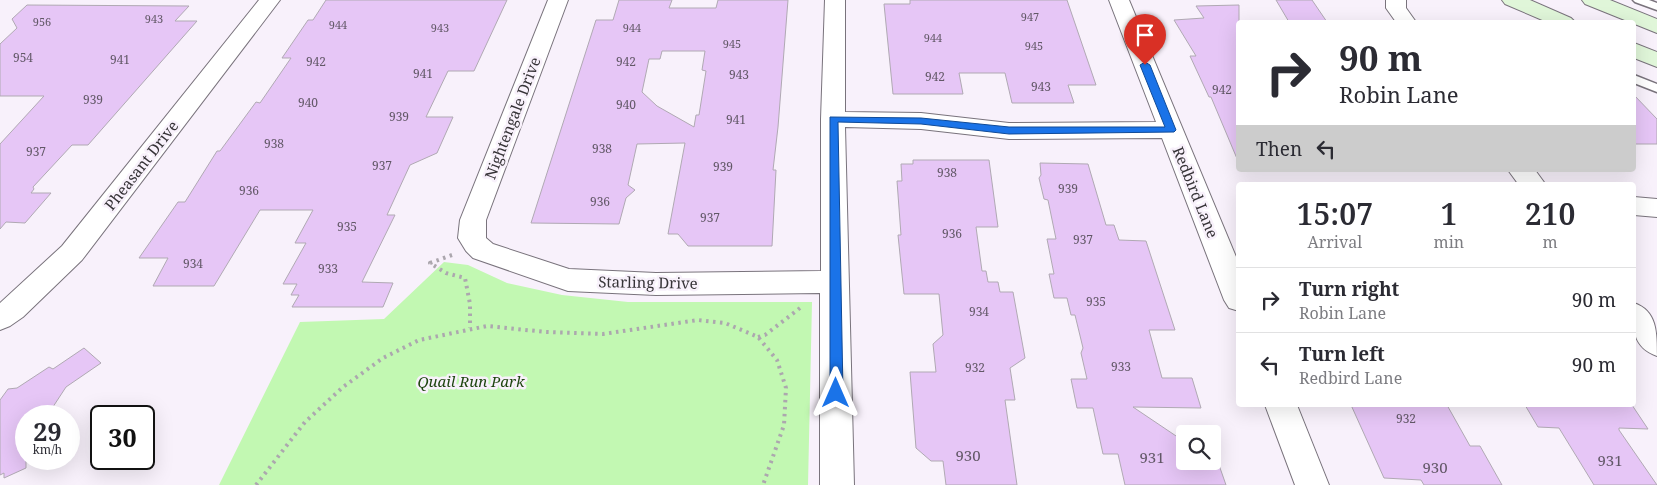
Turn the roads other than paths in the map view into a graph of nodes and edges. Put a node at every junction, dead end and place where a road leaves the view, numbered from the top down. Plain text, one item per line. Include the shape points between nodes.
1 (270, 0) edge
2 (558, 0) edge
3 (835, 0) edge
4 (1119, 0) edge
5 (1396, 0) edge
6 (1512, 0) edge
7 (1592, 0) edge
8 (1639, 0) edge
9 (1657, 7) edge
10 (1405, 20) edge
11 (1559, 20) edge
12 (1657, 27) edge
13 (1636, 51) edge
14 (1657, 60) edge
15 (1636, 80) edge
16 (1657, 88) edge
17 (833, 119) junction
18 (1171, 130) junction
19 (1523, 172) edge
20 (1531, 182) edge
21 (1636, 206) edge
22 (1657, 208) edge
23 (473, 241) joint
24 (836, 282) junction
25 (1236, 292) edge
26 (1636, 317) edge
27 (0, 318) edge
28 (1657, 344) edge
29 (1281, 407) edge
30 (837, 485) edge
31 (1312, 485) edge

1 - 27 street, Pheasant Drive via 72,253
2 - 23 street, Nightengale Drive via 473,220
3 - 17 street
4 - 18 street, Redbird Lane
5 - 10 street via 1396,8
6 - 11 main road
7 - 12 main road
8 - 9 lane
13 - 14 main road
15 - 16 lane
17 - 18 street via 921,121 1009,131
17 - 24 street
18 - 25 street, Redbird Lane
19 - 20 street
21 - 22 street
23 - 24 street, Starling Drive via 483,251 568,280 656,284
24 - 30 street
26 - 28 street
29 - 31 street

